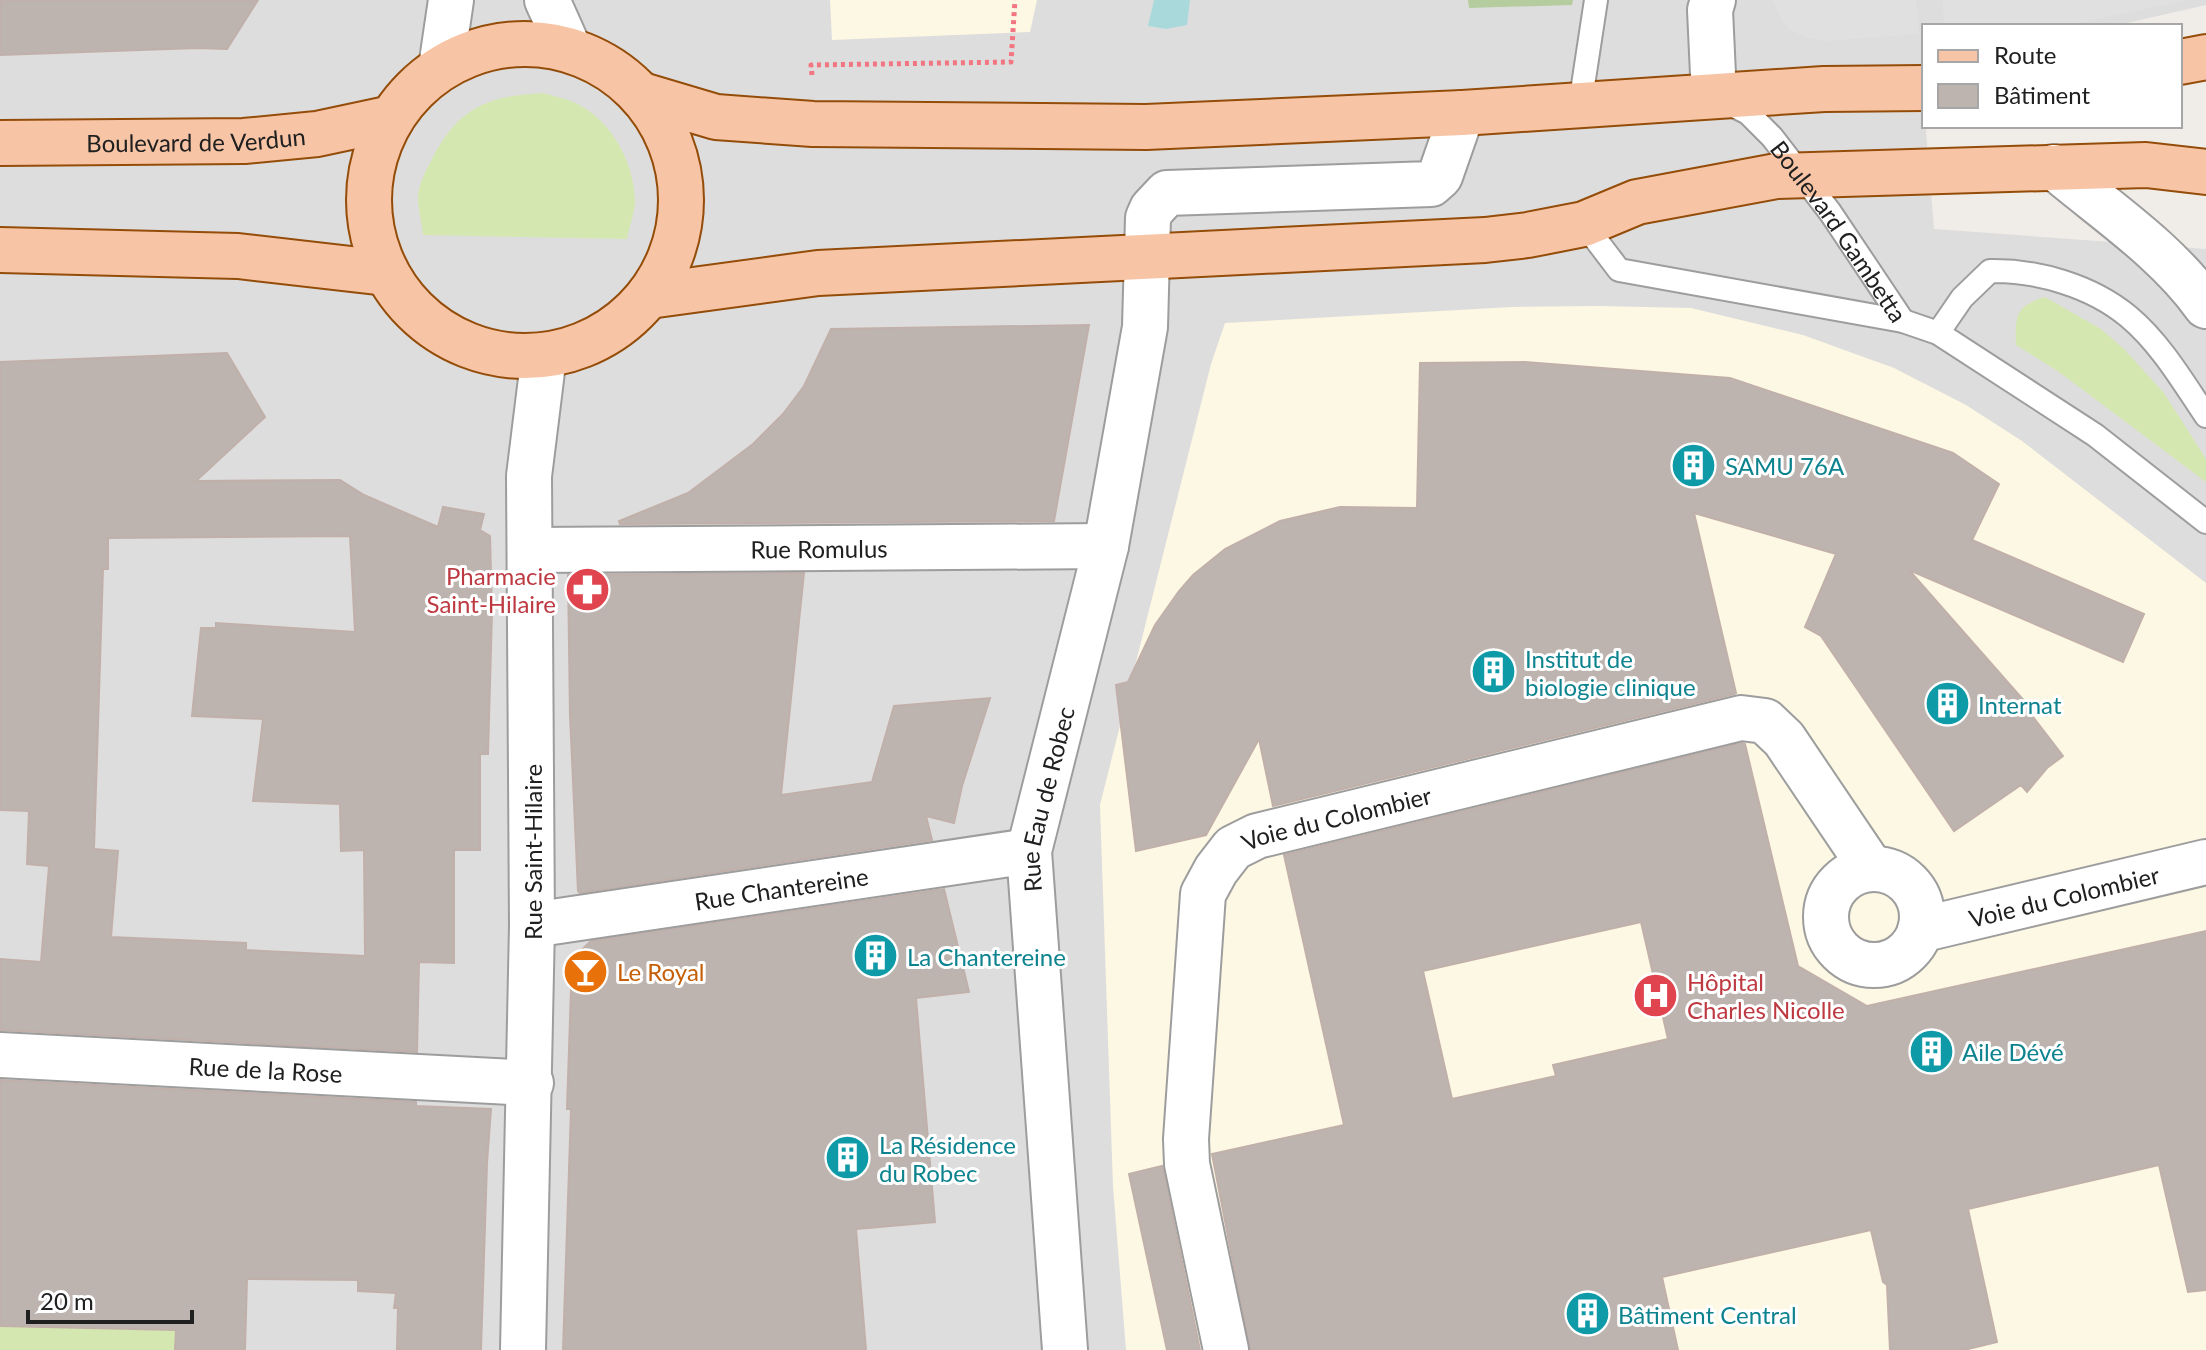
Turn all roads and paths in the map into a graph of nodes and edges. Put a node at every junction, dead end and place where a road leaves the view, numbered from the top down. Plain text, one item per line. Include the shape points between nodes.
1 (451, 0) edge
2 (547, 0) edge
3 (1015, 0) edge
4 (1596, 0) edge
5 (1713, 0) edge
6 (569, 49) junction
7 (2206, 57) edge
8 (2182, 62) edge
9 (441, 68) junction
10 (1922, 88) edge
11 (642, 95) junction
12 (1714, 96) junction
13 (1580, 105) junction
14 (1462, 113) junction
15 (392, 118) junction
16 (813, 124) junction
17 (0, 143) edge
18 (2054, 167) junction
19 (2206, 172) edge
20 (1803, 177) junction
21 (1584, 224) junction
22 (0, 250) edge
23 (1146, 257) junction
24 (386, 273) junction
25 (649, 296) junction
26 (2206, 306) edge
27 (1903, 321) junction
28 (1938, 333) junction
29 (544, 355) junction
30 (2206, 416) edge
31 (2206, 522) edge
32 (1106, 546) junction
33 (531, 550) junction
34 (1029, 851) junction
35 (2206, 862) edge
36 (1871, 868) junction
37 (532, 925) junction
38 (1920, 930) junction
39 (0, 1055) edge
40 (531, 1083) junction
41 (523, 1350) edge
42 (1065, 1350) edge
43 (1226, 1350) edge

1 - 9 street
2 - 6 street
3 - 16 path via 1011,62 811,65
4 - 13 lane
5 - 12 street
6 - 9 main road via 503,45
6 - 11 main road via 609,67
7 - 8 main road
9 - 15 main road
10 - 12 main road
11 - 16 main road via 716,117
11 - 25 main road via 674,149 681,179 677,241
12 - 13 main road
12 - 20 lane, Boulevard Gambetta via 1748,113
13 - 14 main road
14 - 16 main road via 1146,127
14 - 23 street, Rue Eau de Robec via 1440,176 1431,184 1167,193 1148,218
15 - 17 main road, Boulevard de Verdun via 317,134 244,141
15 - 24 main road via 371,174 369,205
18 - 19 main road via 2146,165
18 - 20 main road
18 - 26 street via 2162,255
20 - 21 main road via 1776,176 1637,202
20 - 27 lane, Boulevard Gambetta
21 - 23 main road via 1485,240
21 - 27 lane via 1619,270
22 - 24 main road via 238,256
23 - 25 main road via 818,273
23 - 32 street, Rue Eau de Robec via 1145,327
24 - 29 main road via 421,317 449,336 512,356
25 - 29 main road via 602,336
27 - 28 lane, Boulevard Gambetta
28 - 30 lane via 1962,298 1990,271 2020,271 2056,281 2094,294 2129,317 2166,357
28 - 31 lane, Boulevard Gambetta via 2095,435
29 - 33 street, Rue Saint-Hilaire via 529,476
32 - 33 street, Rue Romulus
32 - 34 street, Rue Eau de Robec
33 - 37 street, Rue Saint-Hilaire
34 - 37 street, Rue Chantereine
34 - 42 street, Rue Eau de Robec
35 - 38 street, Voie du Colombier
36 - 38 street via 1900,876 1912,886 1922,915
36 - 38 street via 1841,881 1826,909 1826,925 1841,953 1871,965 1887,963 1902,956
36 - 43 street, Voie du Colombier via 1784,739 1765,721 1741,718 1257,836 1233,848 1203,894 1186,1110 1187,1164
37 - 40 street, Rue Saint-Hilaire
39 - 40 street, Rue de la Rose
40 - 41 street, Rue Saint-Hilaire

